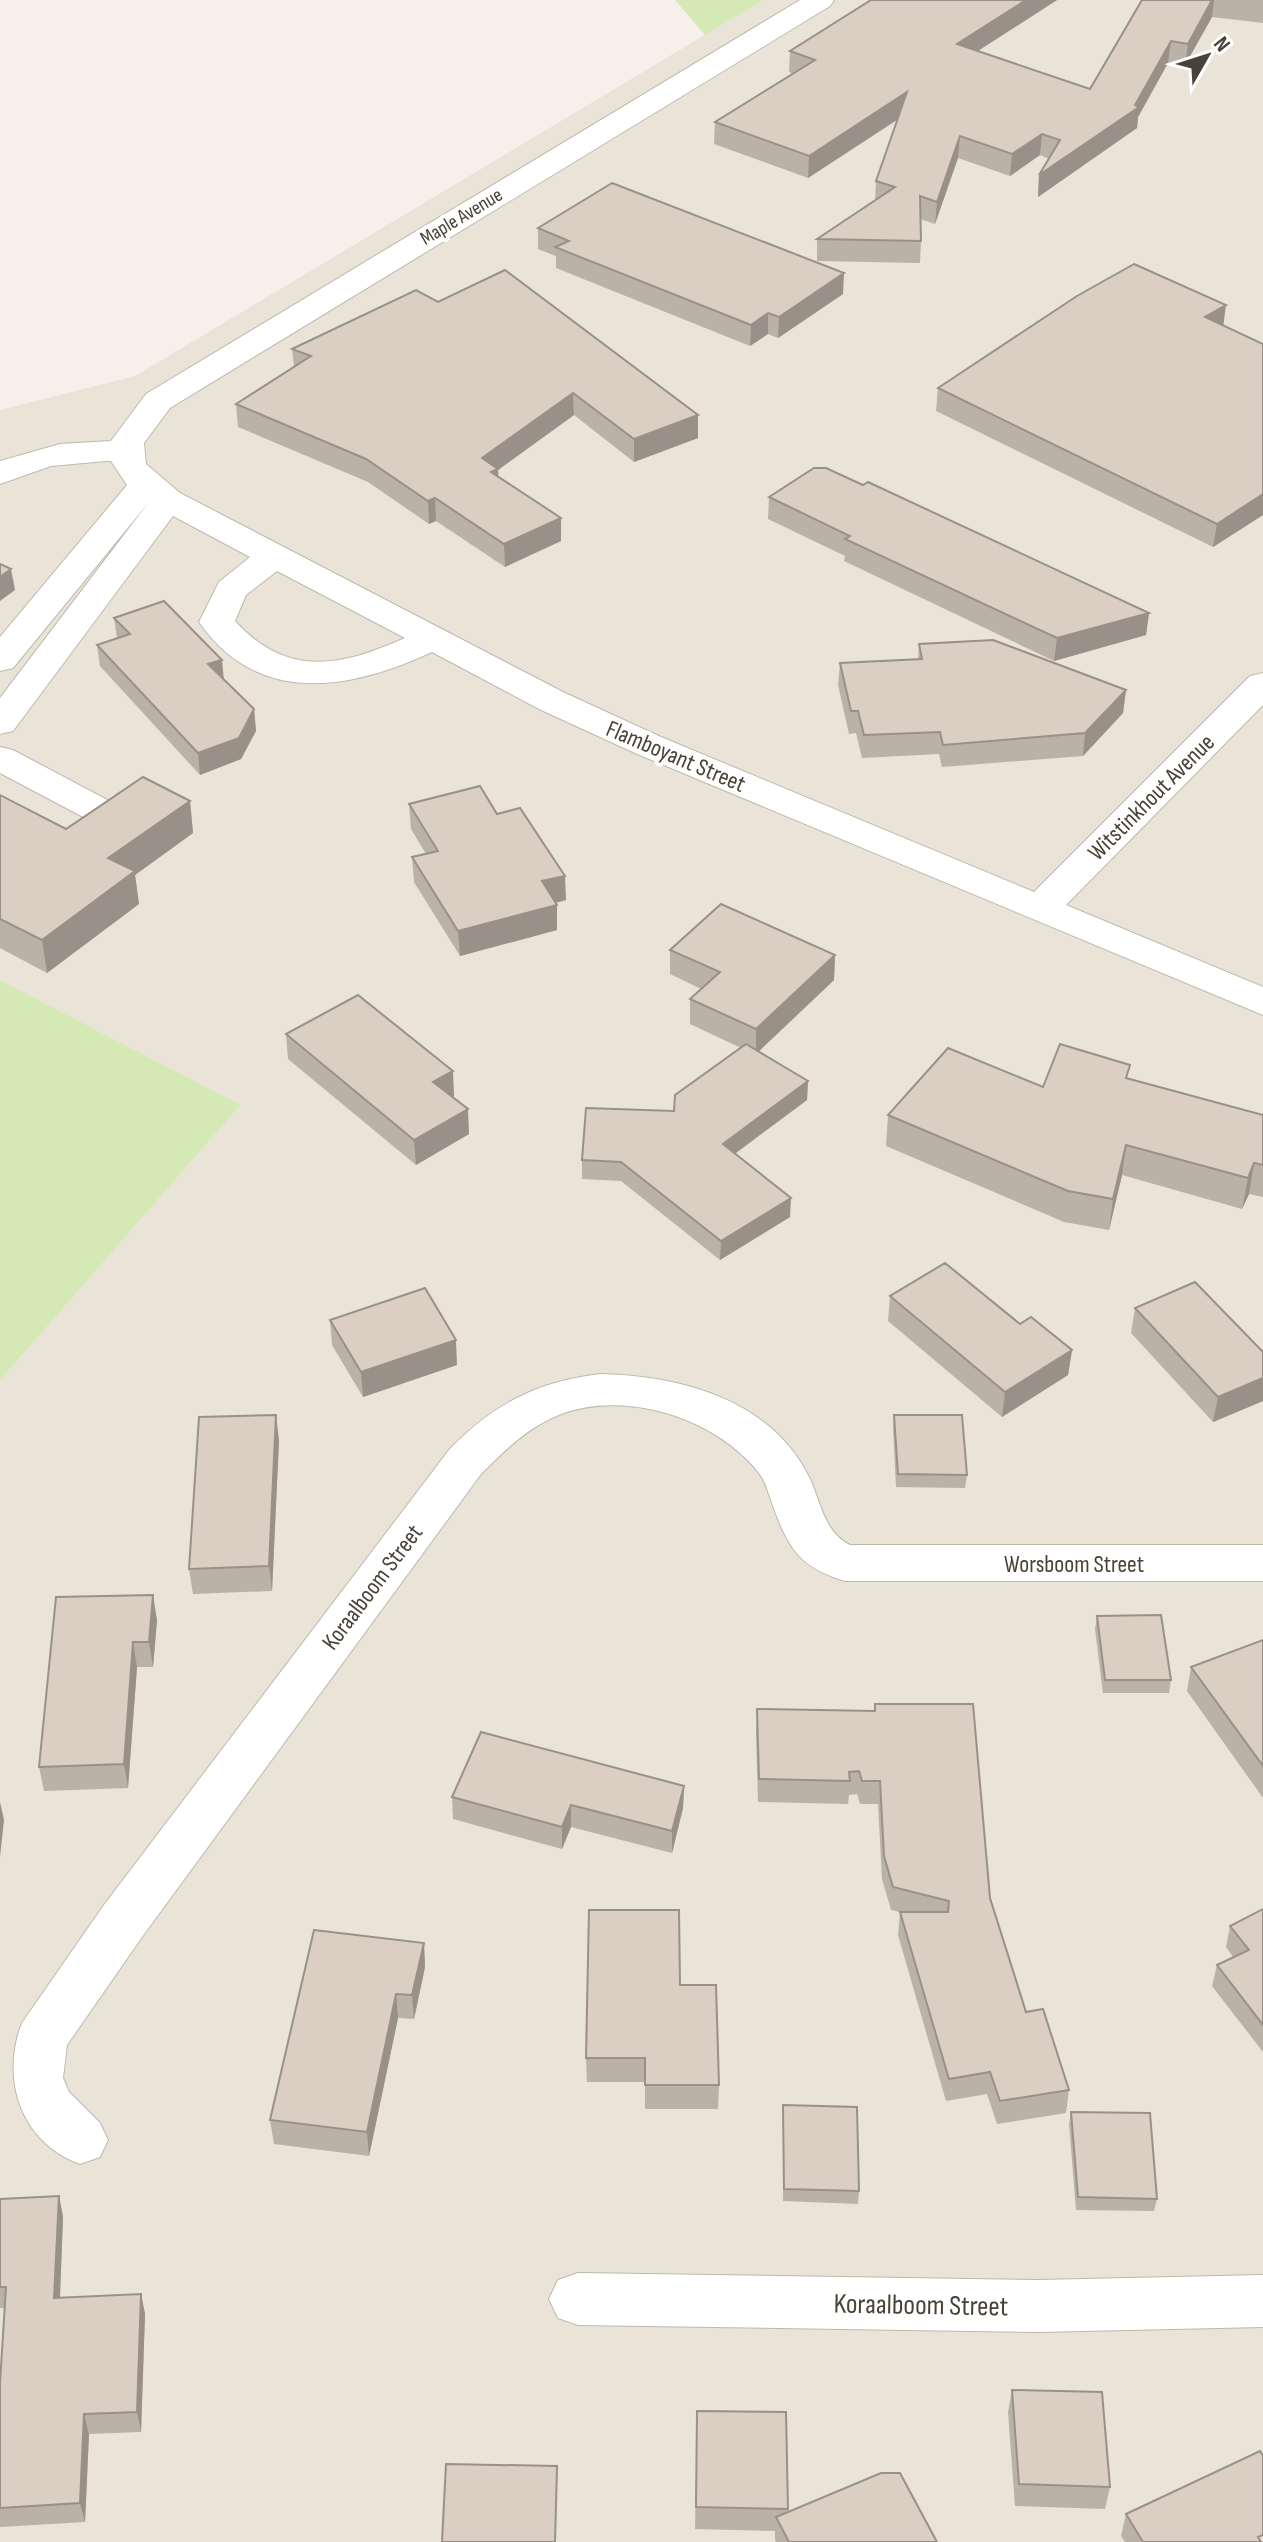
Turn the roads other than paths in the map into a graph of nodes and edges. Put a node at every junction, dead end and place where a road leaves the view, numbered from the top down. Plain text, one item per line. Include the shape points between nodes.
1 (820, 0) edge
2 (123, 452) junction
3 (0, 474) edge
4 (156, 492) junction
5 (275, 557) junction
6 (432, 639) junction
7 (0, 660) edge
8 (1263, 684) edge
9 (0, 723) edge
10 (0, 758) edge
11 (100, 811) edge
12 (1039, 909) junction
13 (1263, 1002) edge
14 (1263, 1563) edge
15 (885, 1565) joint
16 (80, 2140) dead end
17 (578, 2299) dead end
18 (1263, 2301) edge

1 - 2 street, Maple Avenue via 158,401 133,426
2 - 3 street via 54,453
2 - 4 street, Flamboyant Street via 127,465
4 - 5 street, Flamboyant Street
4 - 7 street
4 - 9 street
5 - 6 street, Flamboyant Street
5 - 6 street via 243,575 225,596 217,622 234,646 263,664 333,675 363,669
6 - 12 street, Flamboyant Street via 648,745
8 - 12 street, Witstinkhout Avenue
10 - 11 street
12 - 13 street, Flamboyant Street
14 - 15 street, Worsboom Street
15 - 16 street, Koraalboom Street via 845,1563 819,1549 775,1459 740,1425 693,1402 600,1390 566,1394 540,1403 494,1432 446,1487 41,2039 36,2061 42,2093 61,2125
17 - 18 street, Koraalboom Street via 1039,2306

